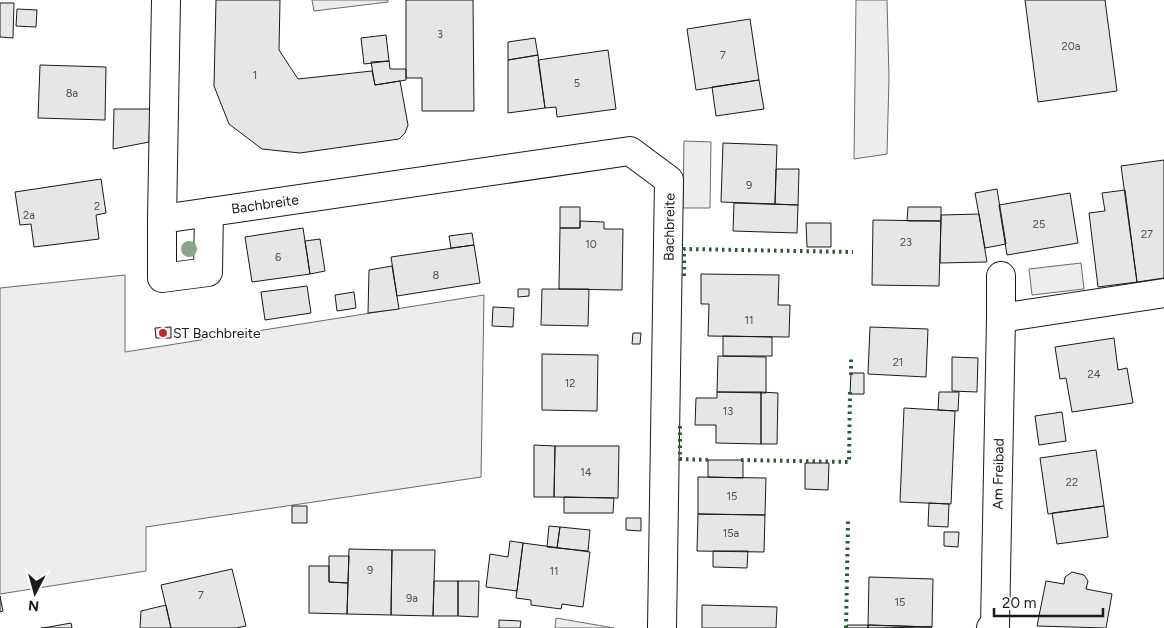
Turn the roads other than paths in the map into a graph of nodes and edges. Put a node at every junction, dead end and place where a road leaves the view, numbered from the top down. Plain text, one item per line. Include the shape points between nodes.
1 (166, 0) edge
2 (209, 212) junction
3 (162, 219) junction
4 (1001, 276) dead end
5 (1164, 293) edge
6 (1001, 318) junction
7 (662, 628) edge
8 (991, 628) edge

1 - 3 street
2 - 3 street, Bachbreite
2 - 3 street via 208,272 162,278
2 - 7 street, Bachbreite via 630,151 669,180
4 - 6 street, Am Freibad
5 - 6 street
6 - 8 street, Am Freibad via 995,626

